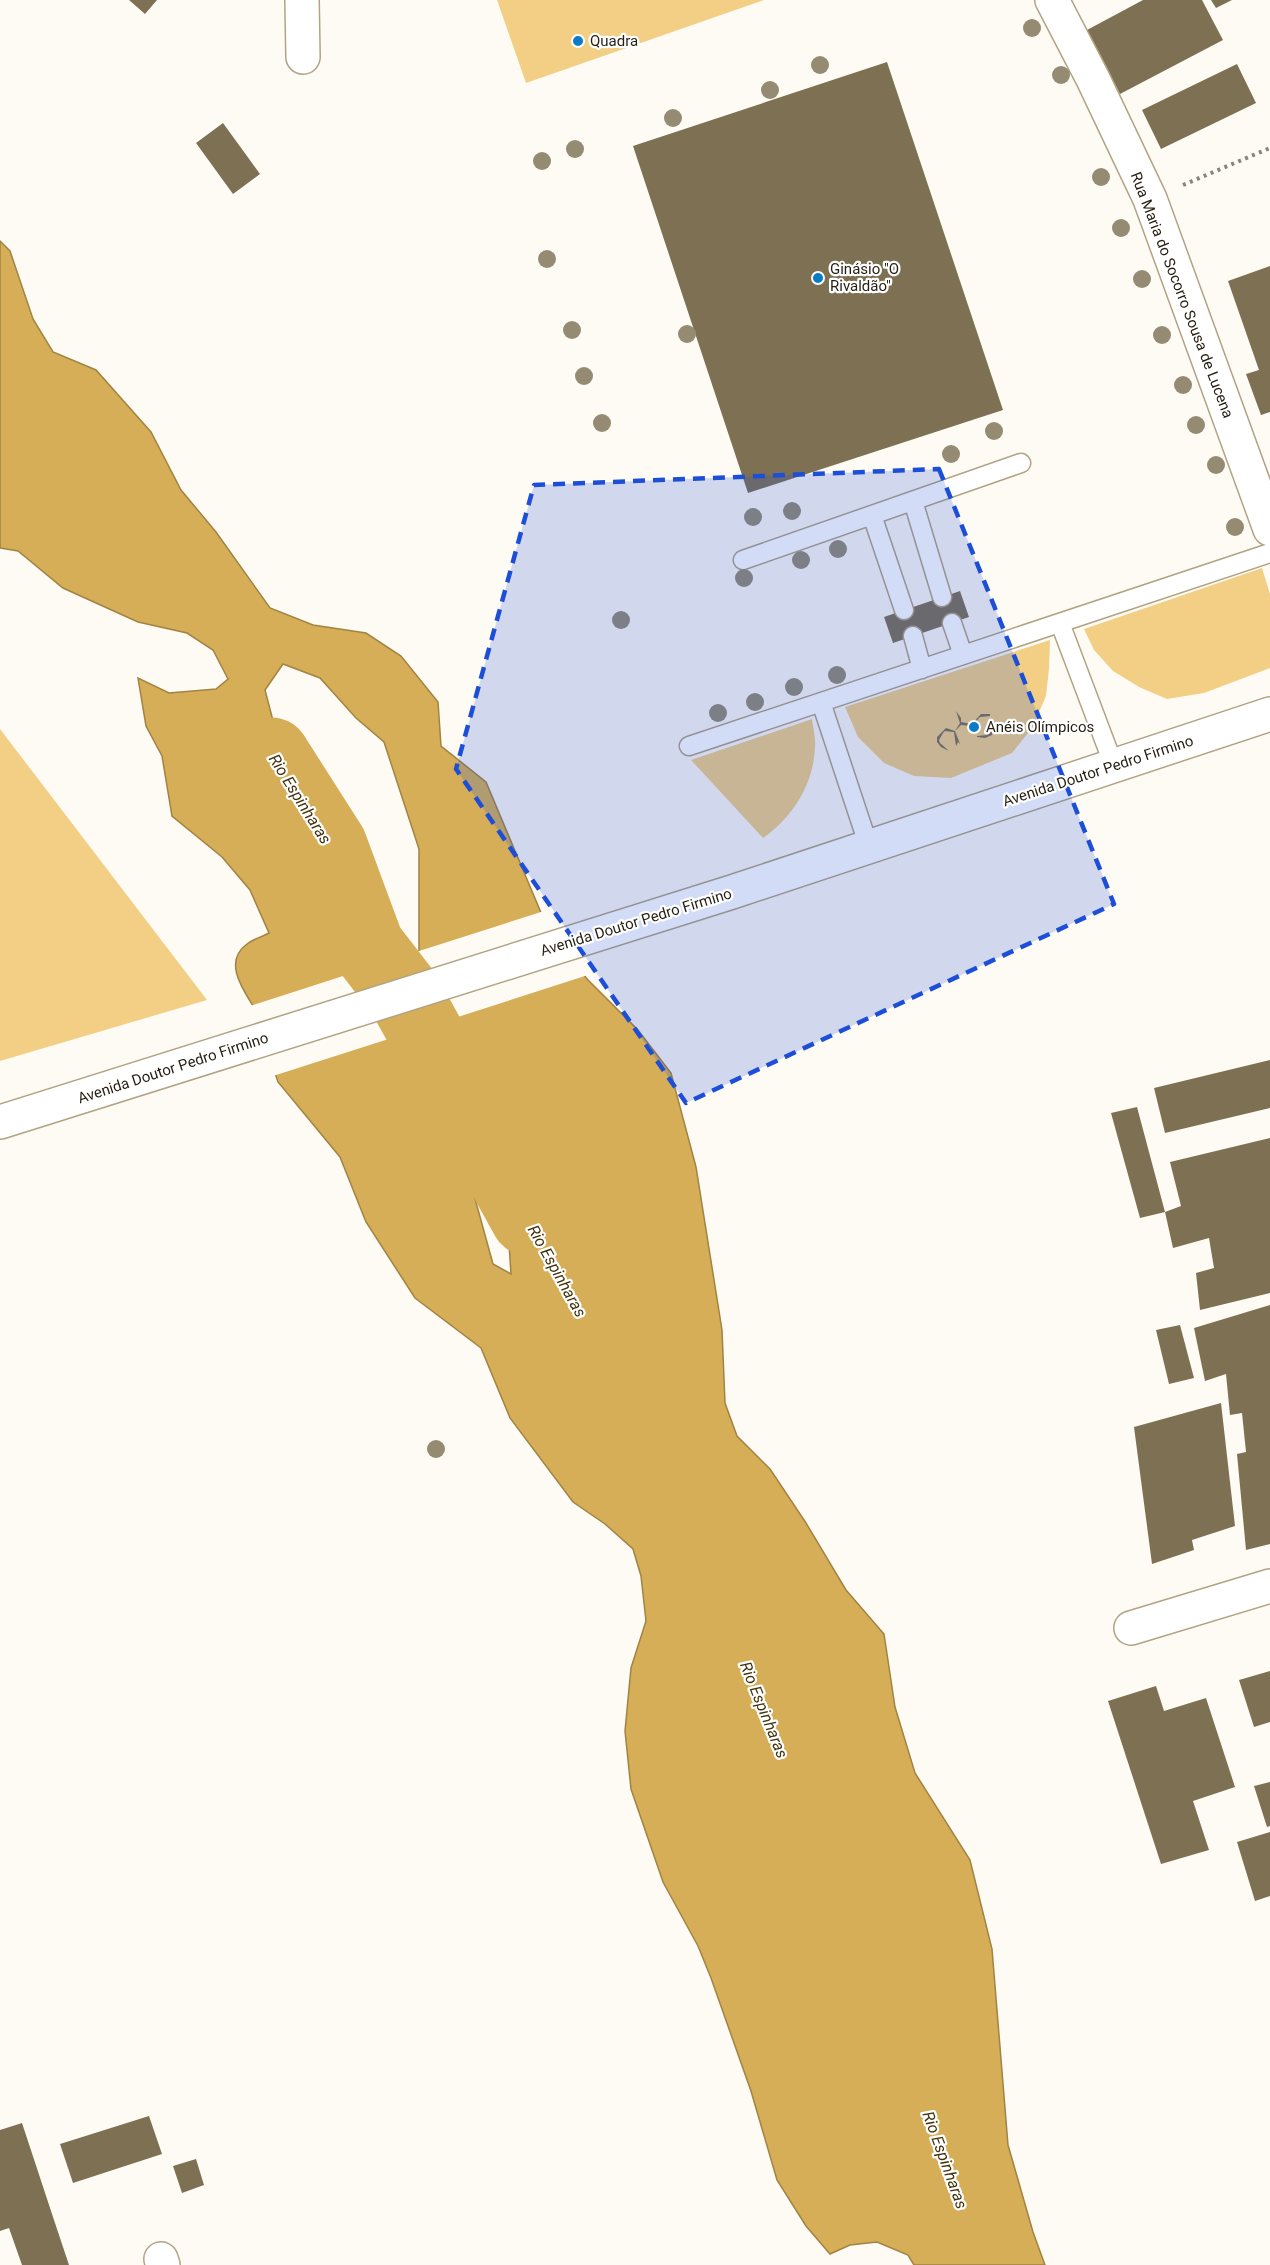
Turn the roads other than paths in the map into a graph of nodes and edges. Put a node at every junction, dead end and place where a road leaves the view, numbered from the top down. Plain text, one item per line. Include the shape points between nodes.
1 (303, 0) edge
2 (1052, 0) edge
3 (303, 57) dead end
4 (1021, 464) dead end
5 (913, 501) junction
6 (873, 515) junction
7 (1270, 530) edge
8 (1270, 553) edge
9 (742, 560) dead end
10 (942, 597) dead end
11 (904, 610) dead end
12 (952, 623) dead end
13 (1060, 623) junction
14 (913, 636) dead end
15 (963, 655) junction
16 (922, 669) junction
17 (821, 702) junction
18 (1270, 714) edge
19 (689, 746) dead end
20 (1114, 766) junction
21 (869, 847) junction
22 (0, 1122) edge
23 (1270, 1586) edge
24 (1131, 1628) dead end

1 - 3 main road
2 - 7 main road, Rua Maria do Socorro Sousa de Lucena via 1149,199
4 - 5 lane
5 - 6 lane
5 - 10 lane
6 - 9 lane
6 - 11 lane
8 - 13 lane
12 - 15 lane
13 - 15 lane
13 - 20 lane
14 - 16 lane
15 - 16 lane
16 - 17 lane
17 - 19 lane
17 - 21 lane
18 - 20 main road, Avenida Doutor Pedro Firmino
20 - 21 main road, Avenida Doutor Pedro Firmino
21 - 22 main road, Avenida Doutor Pedro Firmino
23 - 24 main road

